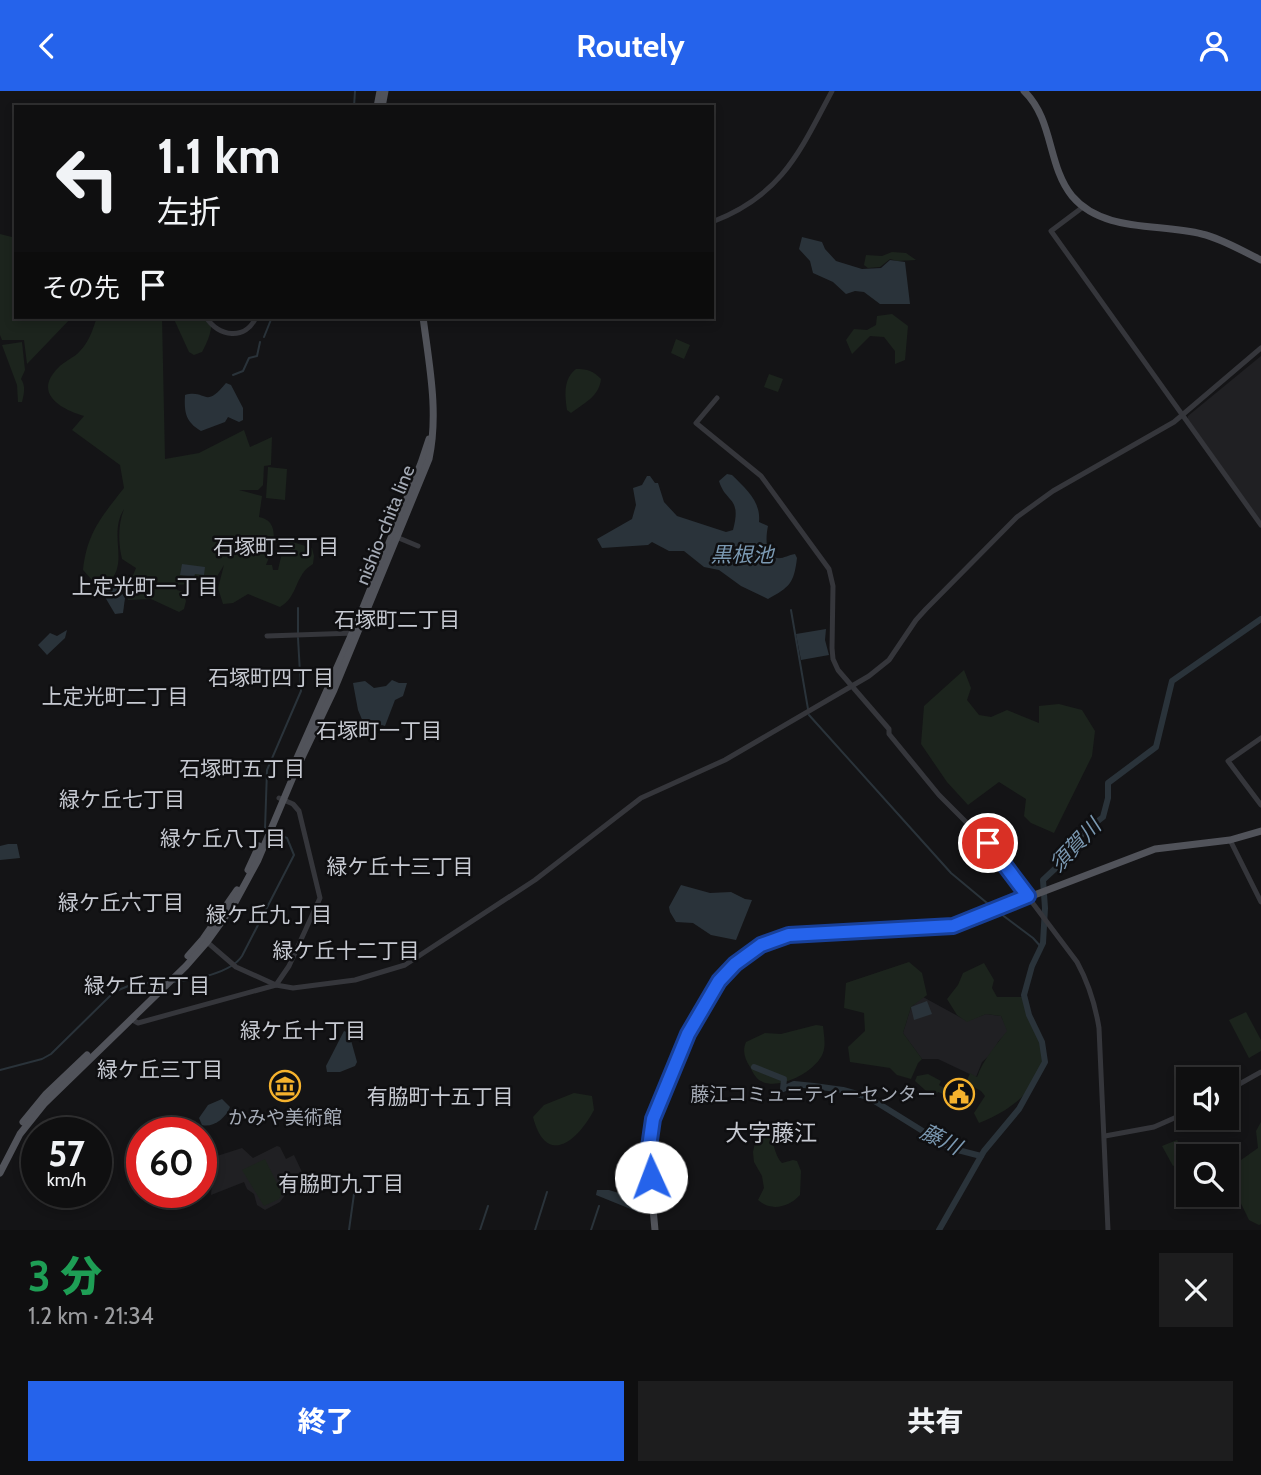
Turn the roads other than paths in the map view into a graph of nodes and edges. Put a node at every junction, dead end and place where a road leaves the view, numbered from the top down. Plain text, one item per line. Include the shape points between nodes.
1 (832, 91) edge
2 (1024, 91) edge
3 (1083, 207) junction
4 (714, 221) edge
5 (1261, 260) edge
6 (208, 319) edge
7 (255, 319) edge
8 (420, 319) edge
9 (1261, 348) edge
10 (717, 398) dead end
11 (1182, 415) junction
12 (1261, 525) edge
13 (394, 536) junction
14 (418, 545) dead end
15 (355, 633) junction
16 (267, 636) dead end
17 (852, 685) junction
18 (1261, 738) edge
19 (281, 799) junction
20 (1261, 805) edge
21 (268, 830) junction
22 (1261, 831) edge
23 (1230, 840) junction
24 (1028, 896) junction
25 (1261, 902) edge
26 (207, 942) junction
27 (166, 982) junction
28 (276, 985) junction
29 (131, 1019) junction
30 (1261, 1072) edge
31 (1239, 1084) edge
32 (1176, 1117) edge
33 (1105, 1136) junction
34 (0, 1161) edge
35 (0, 1173) edge
36 (655, 1230) edge
37 (1108, 1230) edge

1 - 4 street via 804,146 781,177 750,204
2 - 3 main road via 1037,106 1065,185
3 - 5 main road via 1106,219 1212,237
3 - 11 street via 1051,231
6 - 7 street via 215,329 233,334 247,330
8 - 13 main road, nishio-chita line via 433,439 428,463
9 - 11 street
10 - 17 street via 696,423 761,476 826,562 833,586 833,659
11 - 12 street
11 - 17 street via 1017,517 916,620 889,660
13 - 14 street
13 - 15 main road, nishio-chita line
15 - 16 street
15 - 19 main road, nishio-chita line
17 - 24 street via 939,795 989,845
17 - 28 street via 725,760 642,798 535,880 405,965 355,980 293,988
18 - 20 street via 1228,761
19 - 21 main road, nishio-chita line
19 - 28 street via 299,811 320,898
21 - 26 main road, nishio-chita line via 233,906
21 - 27 main road, nishio-chita line via 229,904
22 - 23 main road
23 - 24 main road via 1155,849
23 - 25 street
24 - 33 street via 1077,962 1095,1004
24 - 36 main road via 942,928 789,935 761,945 735,964 701,1010 653,1119 648,1154
26 - 27 main road, nishio-chita line
26 - 28 street via 234,965
27 - 29 main road, nishio-chita line
27 - 34 main road, nishio-chita line via 46,1094 16,1131
28 - 29 street via 138,1023
29 - 35 main road, nishio-chita line via 26,1124
30 - 31 street
32 - 33 street via 1154,1127
33 - 37 street

